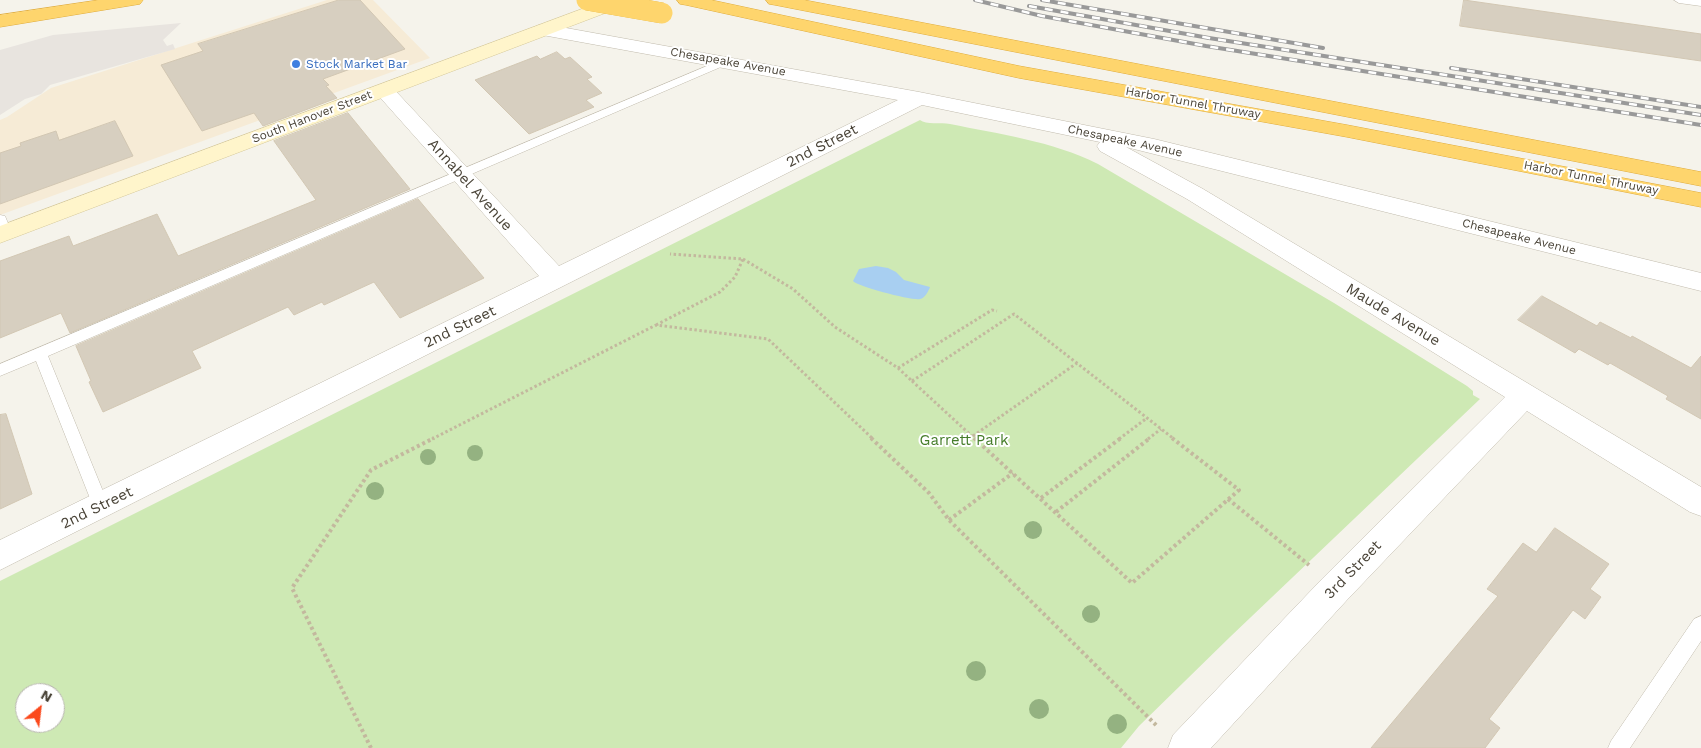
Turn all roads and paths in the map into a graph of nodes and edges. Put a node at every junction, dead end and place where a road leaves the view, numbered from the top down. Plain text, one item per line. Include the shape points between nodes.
1 (134, 0) edge
2 (587, 0) edge
3 (623, 0) edge
4 (688, 0) edge
5 (775, 0) edge
6 (1679, 0) edge
7 (1701, 3) edge
8 (0, 21) edge
9 (544, 30) junction
10 (726, 62) junction
11 (1019, 72) junction
12 (384, 90) junction
13 (919, 98) junction
14 (1083, 132) junction
15 (461, 174) junction
16 (1701, 179) edge
17 (1701, 200) edge
18 (2, 229) edge
19 (668, 253) dead end
20 (743, 259) junction
21 (556, 279) junction
22 (1701, 282) edge
23 (997, 311) dead end
24 (656, 326) junction
25 (40, 353) junction
26 (1077, 363) junction
27 (898, 368) junction
28 (0, 370) edge
29 (912, 381) junction
30 (1524, 395) junction
31 (1147, 418) junction
32 (1162, 429) junction
33 (973, 436) junction
34 (1013, 472) junction
35 (1041, 498) junction
36 (1228, 499) junction
37 (1701, 502) edge
38 (102, 506) junction
39 (1056, 512) junction
40 (949, 520) junction
41 (0, 556) edge
42 (1314, 569) dead end
43 (1701, 625) edge
44 (1157, 726) dead end
45 (371, 748) edge
46 (1186, 748) edge
47 (1618, 748) edge

1 - 8 highway
2 - 11 highway, bridge
3 - 9 main road, South Hanover Street
4 - 11 highway, Harbor Tunnel Thruway
5 - 16 highway, Harbor Tunnel Thruway
6 - 7 lane
9 - 10 street, Chesapeake Avenue
9 - 12 main road, South Hanover Street
10 - 13 street, Chesapeake Avenue
10 - 15 lane
11 - 17 highway, Harbor Tunnel Thruway via 1347,130
12 - 15 street, Annabel Avenue
12 - 18 main road, South Hanover Street
13 - 14 street, Chesapeake Avenue
13 - 21 street, 2nd Street
14 - 22 street, Chesapeake Avenue via 1154,146
14 - 30 street, Maude Avenue via 1195,194
15 - 21 street, Annabel Avenue
15 - 25 lane
19 - 20 path
20 - 24 path via 735,277 712,297 669,316
20 - 27 path via 793,289 835,327
21 - 38 street, 2nd Street
23 - 27 path via 992,310
24 - 40 path via 768,339 929,493
24 - 45 path via 371,470 292,588
25 - 28 lane
25 - 38 lane
26 - 29 path via 1014,314
26 - 31 path
26 - 33 path
27 - 29 path
29 - 33 path
30 - 37 street, Maude Avenue
30 - 46 street, 3rd Street via 1334,589
31 - 32 path
31 - 35 path
32 - 36 path via 1239,490
32 - 39 path
33 - 34 path
34 - 35 path
34 - 40 path
35 - 39 path
36 - 39 path via 1132,583
36 - 42 path
38 - 41 street, 2nd Street
40 - 44 path
43 - 47 lane

